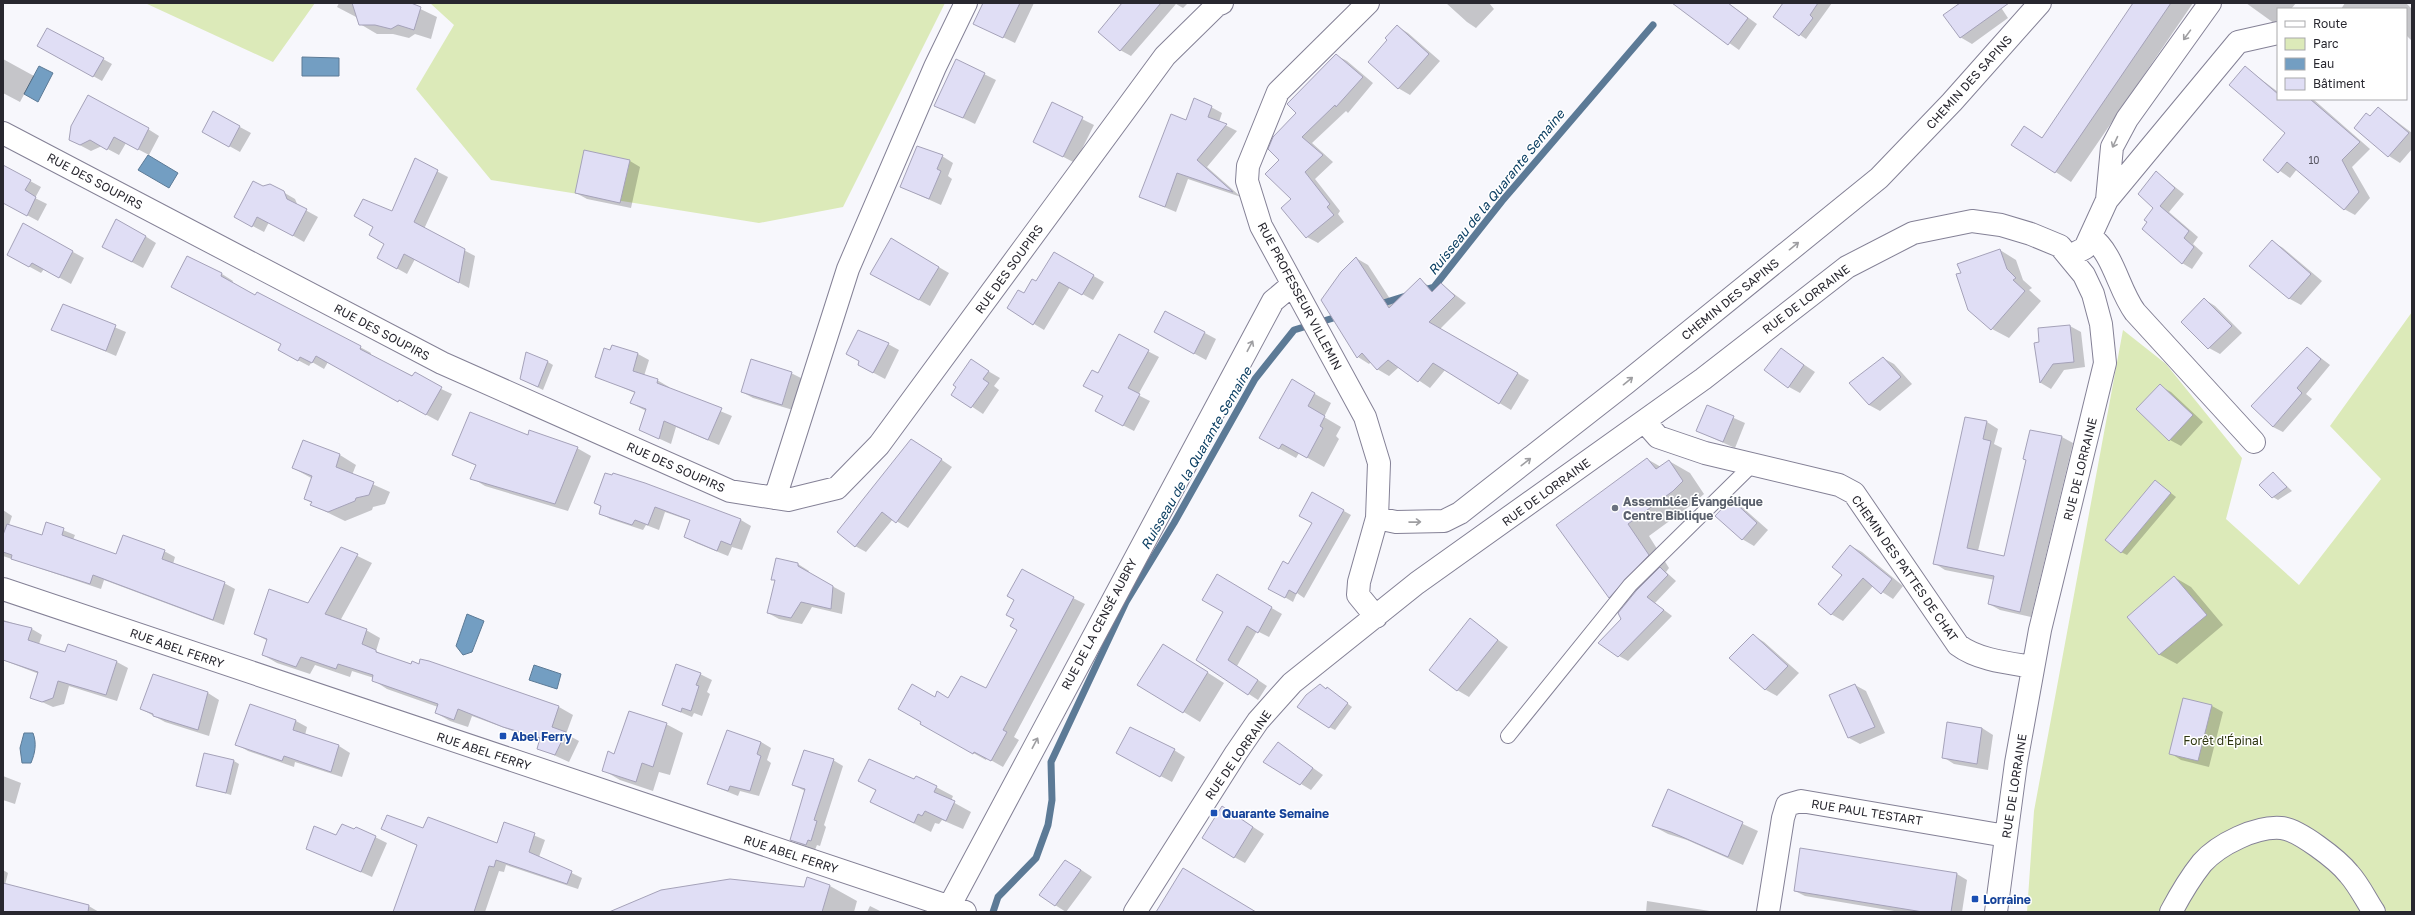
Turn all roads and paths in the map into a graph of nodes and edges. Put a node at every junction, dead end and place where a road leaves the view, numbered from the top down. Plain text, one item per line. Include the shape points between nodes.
1 (966, 3) edge
2 (1222, 3) edge
3 (1368, 3) edge
4 (2040, 3) edge
5 (2210, 3) edge
6 (2277, 33) edge
7 (3, 133) edge
8 (2107, 200) junction
9 (2091, 237) junction
10 (2070, 256) junction
11 (1292, 285) junction
12 (1644, 421) junction
13 (2254, 442) dead end
14 (1752, 464) junction
15 (775, 498) junction
16 (1377, 518) junction
17 (3, 589) edge
18 (1376, 617) junction
19 (2033, 667) junction
20 (1508, 736) dead end
21 (2006, 836) junction
22 (957, 909) edge
23 (1135, 912) edge
24 (1768, 912) edge
25 (1996, 912) edge
26 (2171, 912) edge
27 (2374, 912) edge

1 - 15 street via 935,67 848,269
2 - 15 street, RUE DES SOUPIRS via 1165,56 879,445 837,488 788,500
3 - 11 street, RUE PROFESSEUR VILLEMIN via 1278,92 1248,166 1247,181 1261,226
16 -> 4 street, CHEMIN DES SAPINS via 1396,522 1444,521 1460,513 1626,383 1879,178 1952,102
5 -> 8 street via 2127,119 2112,147
6 - 8 street via 2238,42
7 - 15 street, RUE DES SOUPIRS via 442,364 730,491
8 - 9 street
9 - 10 street via 2084,248
9 - 13 street via 2101,245 2126,299 2136,312
10 - 12 street, RUE DE LORRAINE via 2060,246 2001,225 1972,221 1913,233 1847,267
10 - 19 street, RUE DE LORRAINE via 2084,275 2093,294 2101,324 2105,364
11 - 16 street, RUE PROFESSEUR VILLEMIN via 1365,418 1379,463
22 -> 11 street, RUE DE LA CENSÉ AUBRY via 1016,778 1273,301
12 - 14 street, CHEMIN DES PATTES DE CHAT via 1658,437 1705,453
12 - 18 street, RUE DE LORRAINE via 1418,583
14 - 19 street, CHEMIN DES PATTES DE CHAT via 1839,485 1854,493 1958,645 1968,652 2010,664
14 - 20 lane via 1630,584
16 - 18 street, RUE PROFESSEUR VILLEMIN via 1359,582 1358,595
17 - 22 street, RUE ABEL FERRY
18 - 23 street, RUE DE LORRAINE via 1292,683 1258,721
19 - 21 street, RUE DE LORRAINE
21 - 24 street, RUE PAUL TESTART via 1801,801 1788,806 1783,818
21 - 25 street, RUE DE LORRAINE
26 - 27 street via 2183,889 2203,862 2224,843 2248,833 2282,828 2318,845 2349,874

